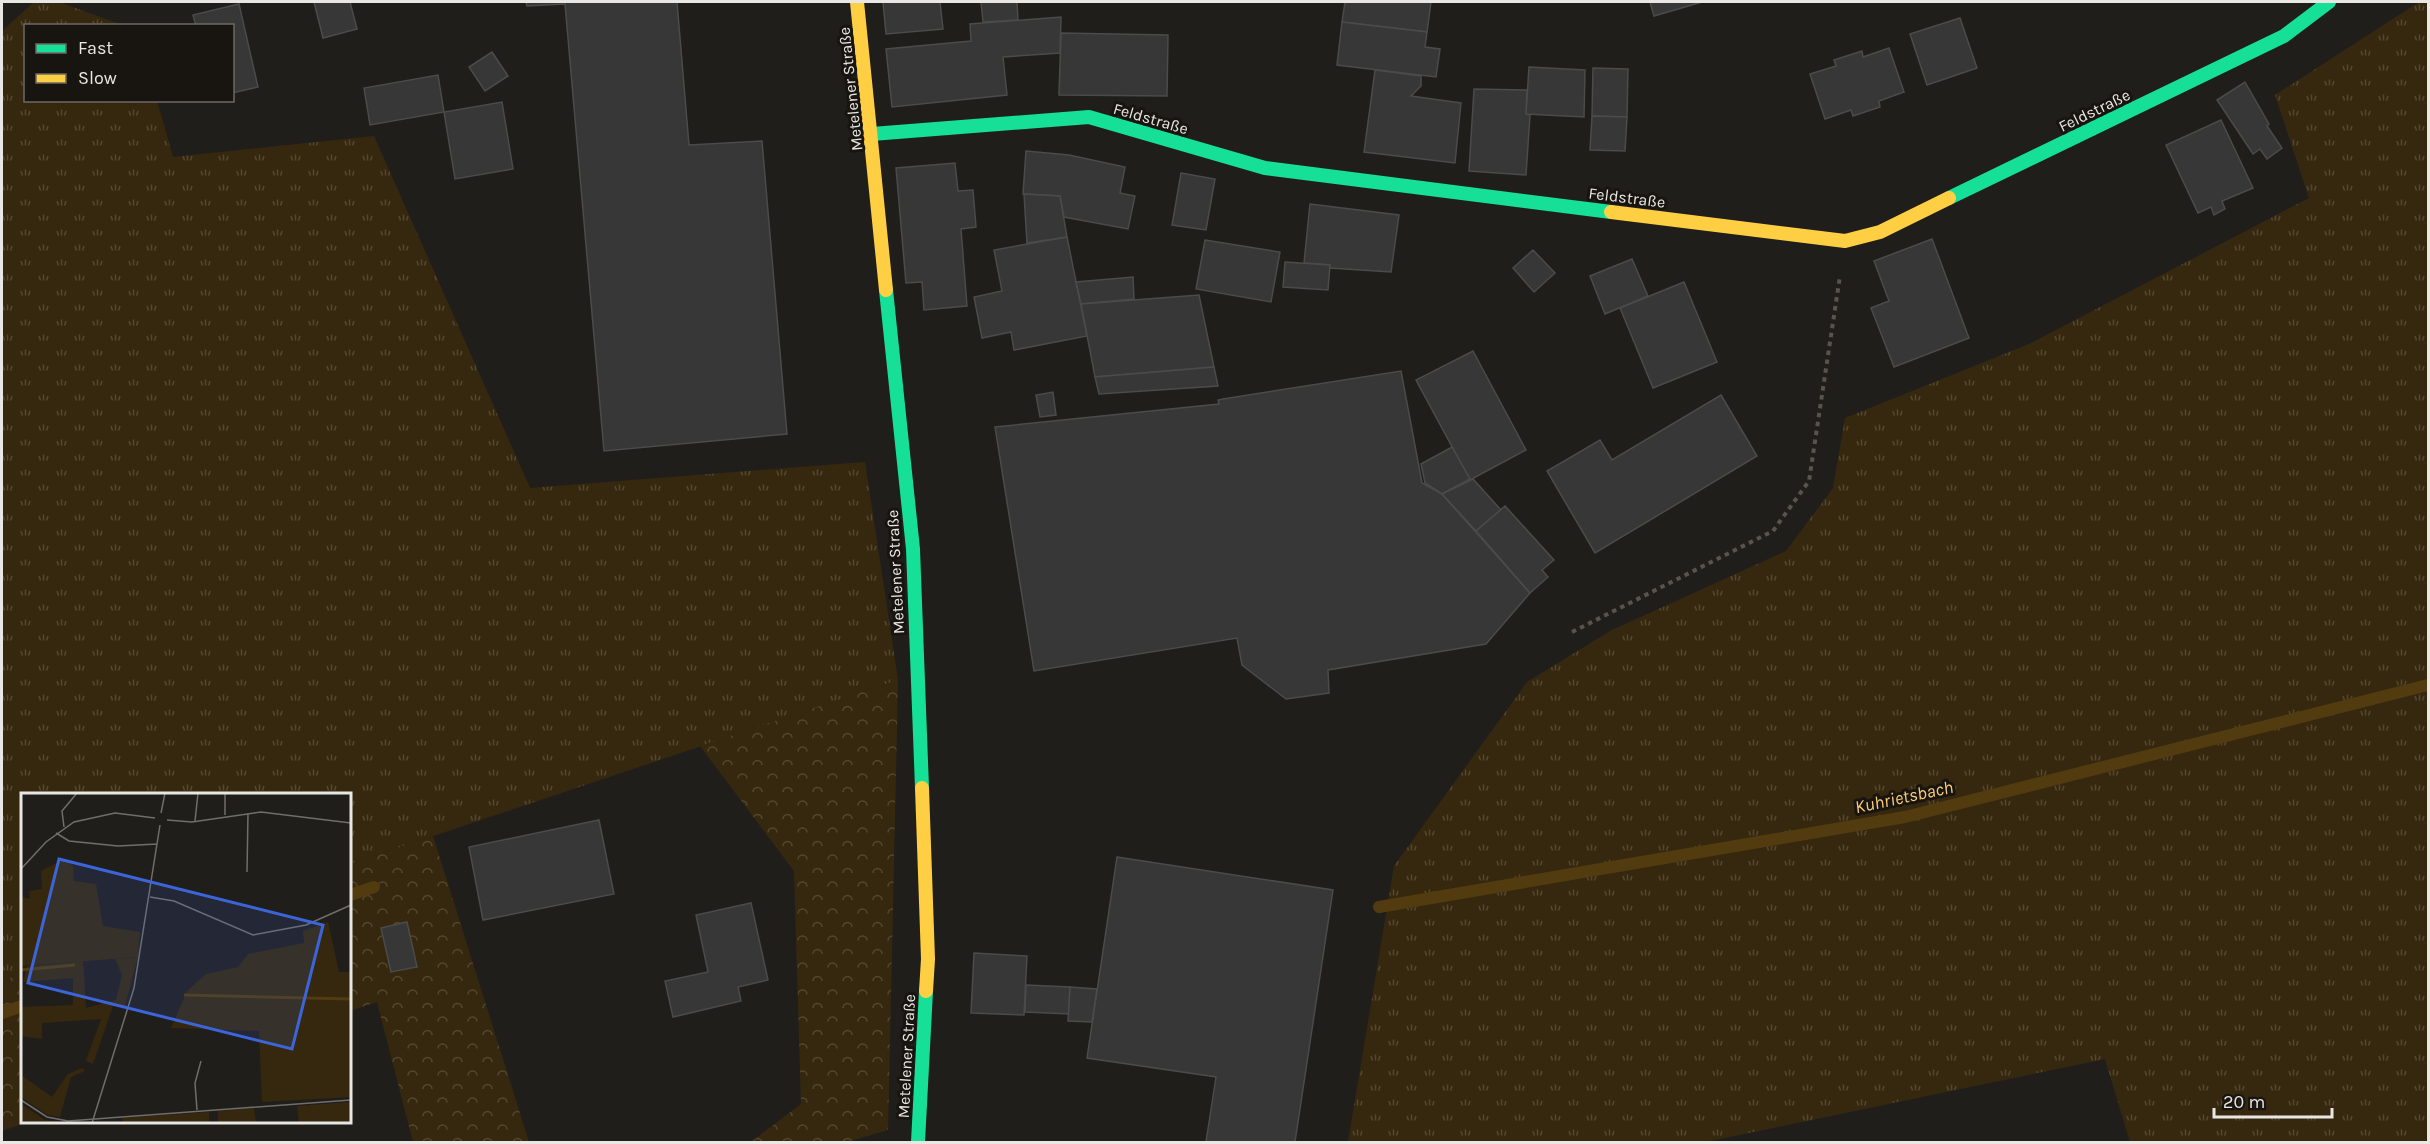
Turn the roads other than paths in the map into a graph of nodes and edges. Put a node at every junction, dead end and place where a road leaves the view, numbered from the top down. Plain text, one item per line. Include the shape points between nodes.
1 (857, 2) edge
2 (2329, 2) edge
3 (872, 134) junction
4 (918, 1143) edge

1 - 3 street, Metelener Straße
2 - 3 street, Feldstraße via 2284,36 1880,232 1845,240 1265,168 1089,117
3 - 4 street, Metelener Straße via 913,549 928,959

